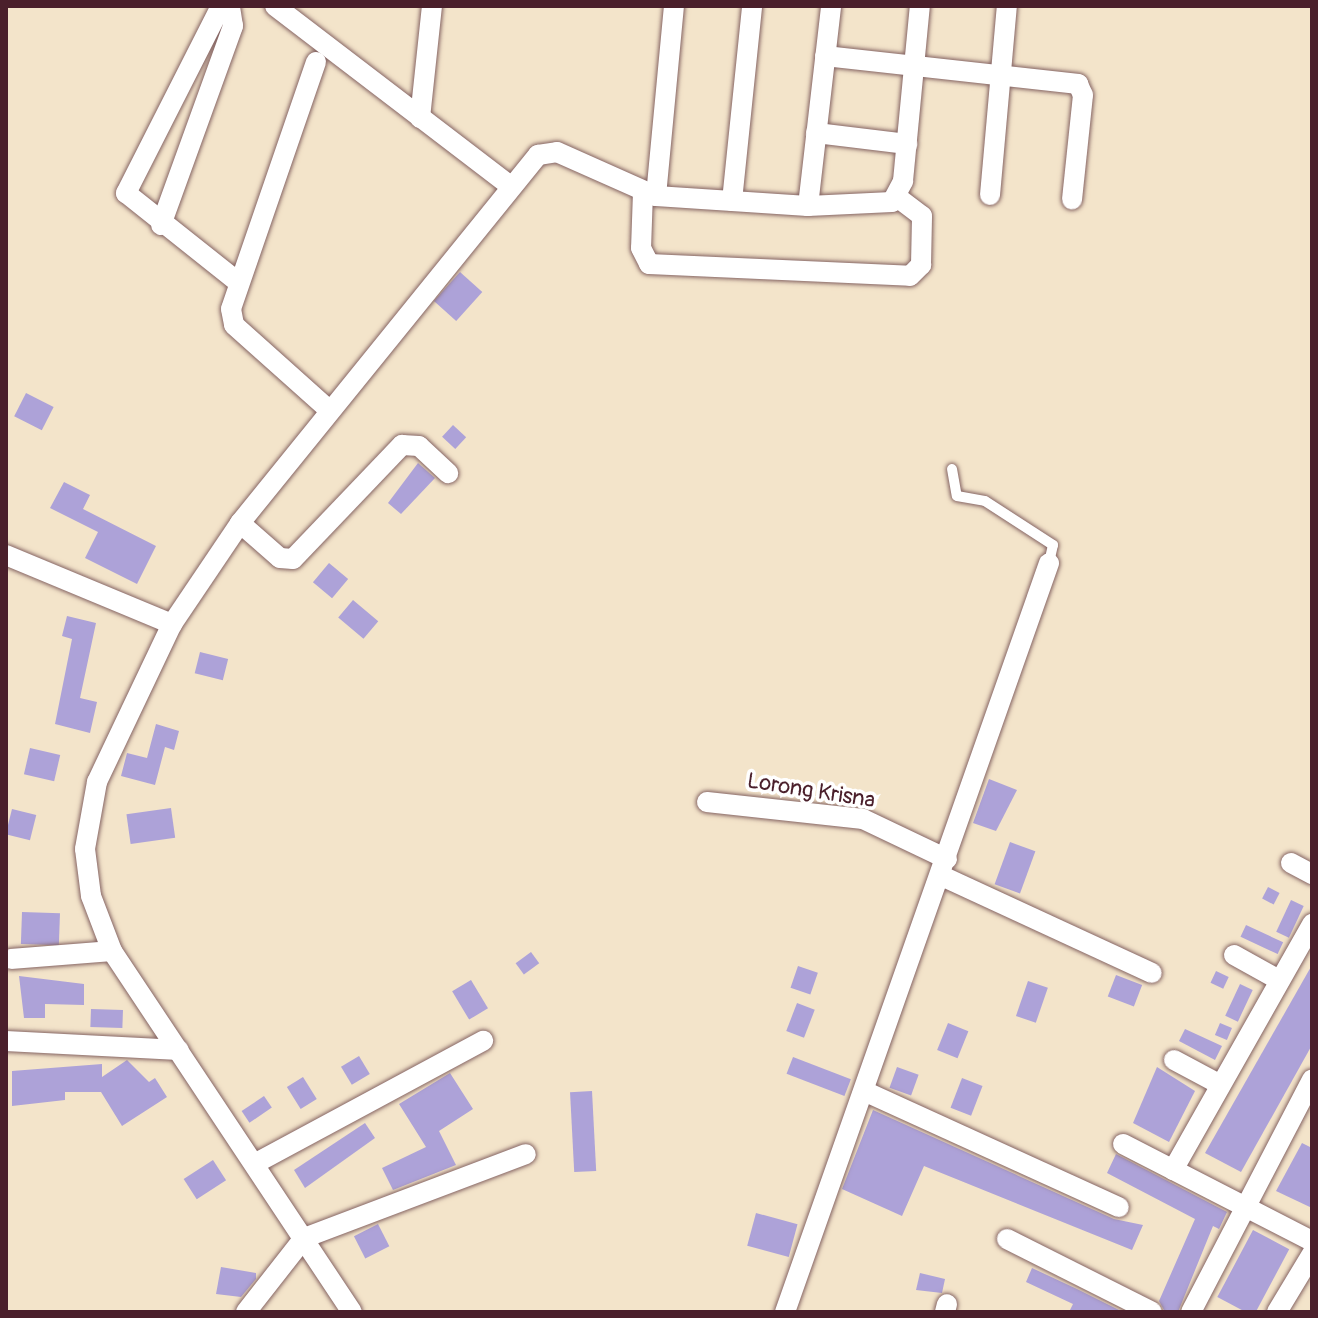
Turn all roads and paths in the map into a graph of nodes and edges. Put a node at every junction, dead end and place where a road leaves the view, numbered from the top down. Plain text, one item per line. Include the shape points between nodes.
1 (221, 6) edge
2 (230, 6) edge
3 (432, 6) edge
4 (674, 6) edge
5 (752, 6) edge
6 (831, 6) edge
7 (920, 6) edge
8 (1007, 6) edge
9 (285, 9) edge
10 (825, 56) junction
11 (316, 62) dead end
12 (914, 65) junction
13 (1000, 75) junction
14 (420, 118) junction
15 (816, 133) junction
16 (907, 144) junction
17 (508, 184) junction
18 (649, 194) junction
19 (990, 195) dead end
20 (897, 197) junction
21 (1072, 199) dead end
22 (732, 201) junction
23 (808, 206) junction
24 (161, 225) junction
25 (239, 283) junction
26 (329, 410) junction
27 (952, 469) dead end
28 (448, 473) dead end
29 (240, 523) junction
30 (6, 555) edge
31 (1049, 563) joint
32 (172, 624) junction
33 (707, 802) dead end
34 (1291, 863) dead end
35 (945, 868) junction
36 (1312, 874) edge
37 (1312, 924) edge
38 (112, 951) junction
39 (1234, 955) dead end
40 (11, 959) dead end
41 (1152, 973) dead end
42 (1279, 980) junction
43 (6, 1041) edge
44 (483, 1041) dead end
45 (179, 1050) junction
46 (1174, 1060) dead end
47 (1312, 1080) edge
48 (1217, 1083) junction
49 (864, 1091) junction
50 (1123, 1144) dead end
51 (526, 1154) dead end
52 (256, 1163) junction
53 (1173, 1170) junction
54 (1119, 1207) dead end
55 (1242, 1207) junction
56 (304, 1238) junction
57 (1007, 1239) dead end
58 (1312, 1241) edge
59 (1312, 1254) edge
60 (246, 1312) edge
61 (352, 1312) edge
62 (785, 1312) edge
63 (1152, 1312) edge
64 (1191, 1312) edge
65 (1277, 1312) edge

1 - 24 street via 126,188 132,203
2 - 24 street via 233,26
3 - 14 street
4 - 18 street
5 - 22 street
6 - 10 street
7 - 12 street
8 - 13 street
9 - 14 street
10 - 12 street
10 - 15 street
11 - 25 street
12 - 13 street
12 - 16 street
13 - 19 street
13 - 21 street via 1078,84 1083,95
14 - 17 street
15 - 16 street
15 - 23 street
16 - 20 street
17 - 18 street via 548,152
17 - 26 street
18 - 20 street via 641,248 649,264 910,276 921,265 922,216
18 - 22 street
20 - 23 street via 883,207
22 - 23 street
24 - 25 street
25 - 26 street via 231,309 234,325
26 - 29 street
27 - 31 lane via 957,496 985,501 1053,545
28 - 29 street via 419,446 402,445 293,559 280,558
29 - 32 street
30 - 32 street
31 - 35 street
32 - 38 street via 105,761 90,811 86,870
33 - 35 street, Lorong Krisna via 863,819
34 - 36 street
35 - 41 street, Lorong Krisna
35 - 49 street
37 - 42 street
38 - 40 street
38 - 45 street
39 - 42 street
42 - 48 street
43 - 45 street
44 - 52 street
45 - 52 street
46 - 48 street
47 - 55 street
48 - 53 street
49 - 54 street
49 - 62 street
50 - 53 street
51 - 56 street
52 - 56 street
53 - 55 street
55 - 58 street
55 - 64 street
56 - 60 street
56 - 61 street
57 - 63 street
59 - 65 street

